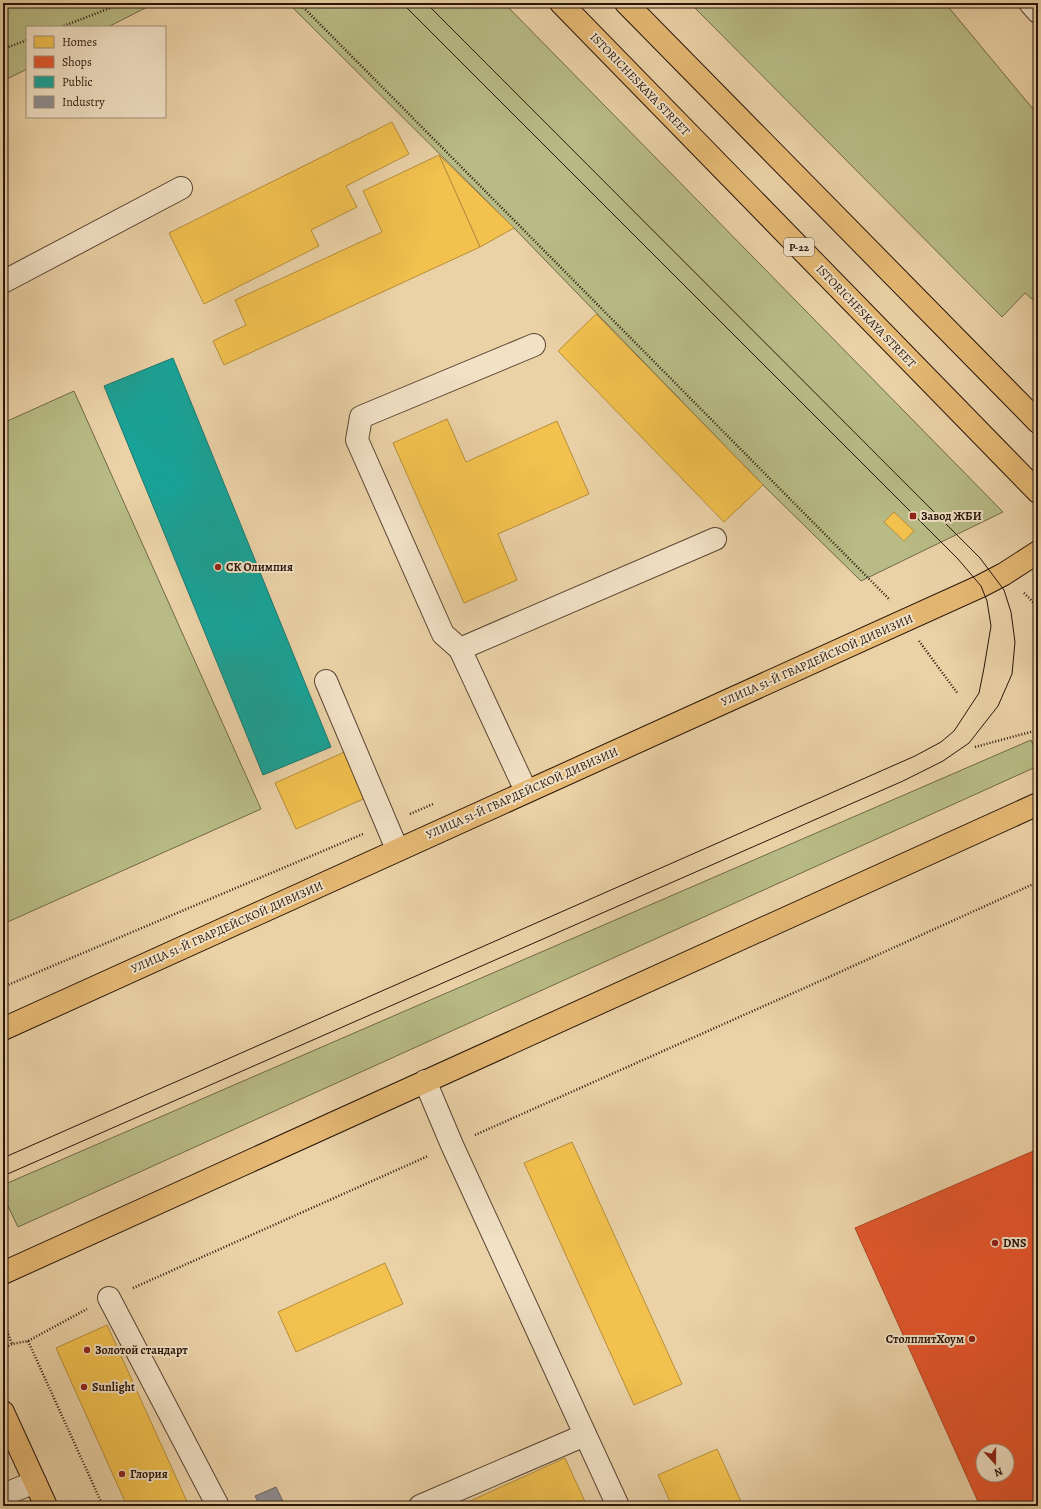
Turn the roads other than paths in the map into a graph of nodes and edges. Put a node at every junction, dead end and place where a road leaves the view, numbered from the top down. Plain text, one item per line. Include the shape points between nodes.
1 (561, 3) edge
2 (626, 3) edge
3 (1030, 3) edge
4 (1038, 12) edge
5 (181, 188) dead end
6 (3, 282) edge
7 (534, 345) dead end
8 (1038, 422) edge
9 (1038, 492) edge
10 (715, 539) dead end
11 (1038, 552) edge
12 (460, 649) junction
13 (326, 681) dead end
14 (526, 791) junction
15 (1038, 804) edge
16 (396, 849) junction
17 (3, 1028) edge
18 (425, 1081) junction
19 (3, 1273) edge
20 (109, 1298) road end
21 (3, 1412) edge
22 (585, 1435) junction
23 (35, 1482) junction
24 (3, 1495) edge
25 (46, 1506) edge
26 (218, 1506) edge
27 (420, 1506) edge
28 (618, 1506) edge

1 - 9 main road, ISTORICHESKAYA STREET / Р-22
2 - 8 main road
3 - 4 lane
5 - 6 lane
7 - 12 lane via 361,417 358,440 443,634
10 - 12 lane
11 - 14 main road, УЛИЦА 51-Й ГВАРДЕЙСКОЙ ДИВИЗИИ via 1000,576 904,621
12 - 14 lane
13 - 16 lane
14 - 16 main road, УЛИЦА 51-Й ГВАРДЕЙСКОЙ ДИВИЗИИ
15 - 18 main road
16 - 17 main road, УЛИЦА 51-Й ГВАРДЕЙСКОЙ ДИВИЗИИ
18 - 19 main road
18 - 22 lane
20 - 26 lane
21 - 23 main road
22 - 27 lane
22 - 28 lane
23 - 24 lane
23 - 25 main road

